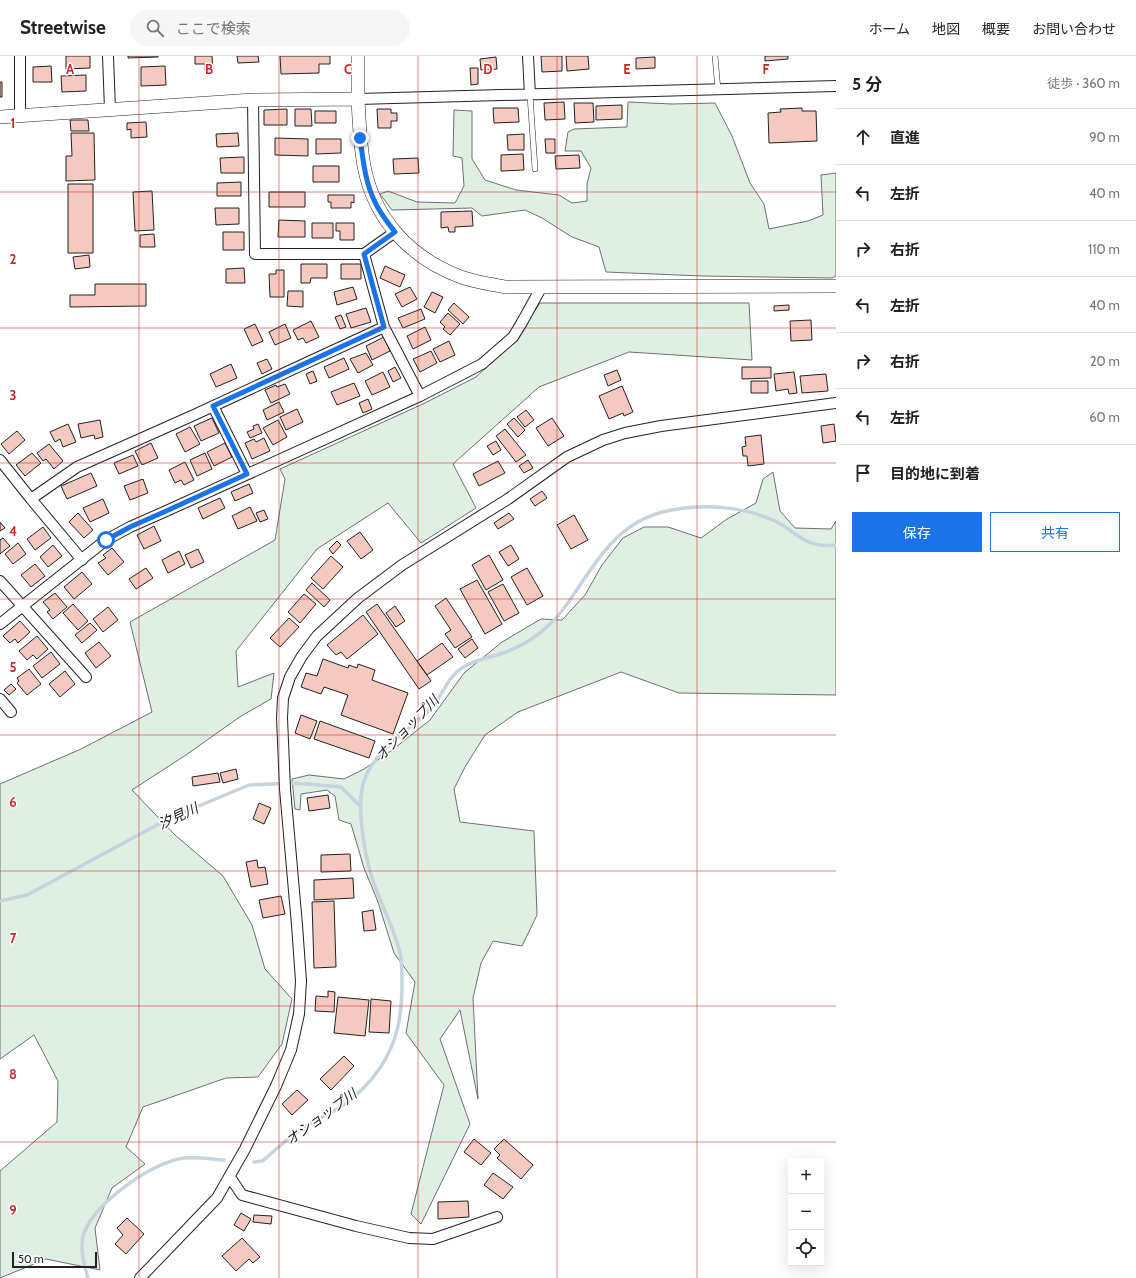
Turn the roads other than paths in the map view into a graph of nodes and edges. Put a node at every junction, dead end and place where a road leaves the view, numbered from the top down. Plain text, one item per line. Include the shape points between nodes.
1 (20, 56) edge
2 (108, 56) edge
3 (358, 56) edge
4 (528, 56) edge
5 (715, 56) edge
6 (836, 86) edge
7 (718, 90) junction
8 (530, 95) junction
9 (358, 99) junction
10 (253, 100) junction
11 (110, 109) junction
12 (20, 116) junction
13 (0, 117) edge
14 (535, 169) dead end
15 (395, 232) junction
16 (364, 254) junction
17 (836, 286) edge
18 (541, 288) junction
19 (384, 327) junction
20 (420, 396) junction
21 (836, 403) edge
22 (213, 406) junction
23 (0, 460) edge
24 (247, 474) junction
25 (31, 499) junction
26 (82, 560) junction
27 (0, 581) edge
28 (22, 607) junction
29 (0, 624) edge
30 (86, 677) dead end
31 (0, 699) edge
32 (11, 712) dead end
33 (230, 1177) junction
34 (497, 1217) dead end
35 (140, 1278) edge

1 - 12 street
2 - 11 street
3 - 9 street
4 - 8 street
5 - 7 lane
6 - 7 street
7 - 8 street
8 - 9 street
8 - 14 lane
9 - 10 street
9 - 15 street via 360,138 368,184 384,218
10 - 11 street
10 - 16 street via 255,254
11 - 12 street
12 - 13 street
15 - 16 street
15 - 18 street via 407,246 422,257 460,277 505,287
16 - 19 street
17 - 18 street
18 - 20 street via 513,337 482,364
19 - 20 street
19 - 22 street
20 - 24 street
21 - 33 street via 661,426 603,440 567,457 508,499 402,565 358,598 317,636 290,677 283,698 282,718 284,775 300,974 299,1014 291,1050 276,1086
22 - 24 street
22 - 25 street via 77,467
23 - 25 street
24 - 26 street via 130,527 106,540
25 - 26 street
26 - 28 street
27 - 28 street
28 - 29 street
28 - 30 street
31 - 32 street
33 - 34 street via 242,1195 409,1238 433,1239
33 - 35 street via 217,1198

